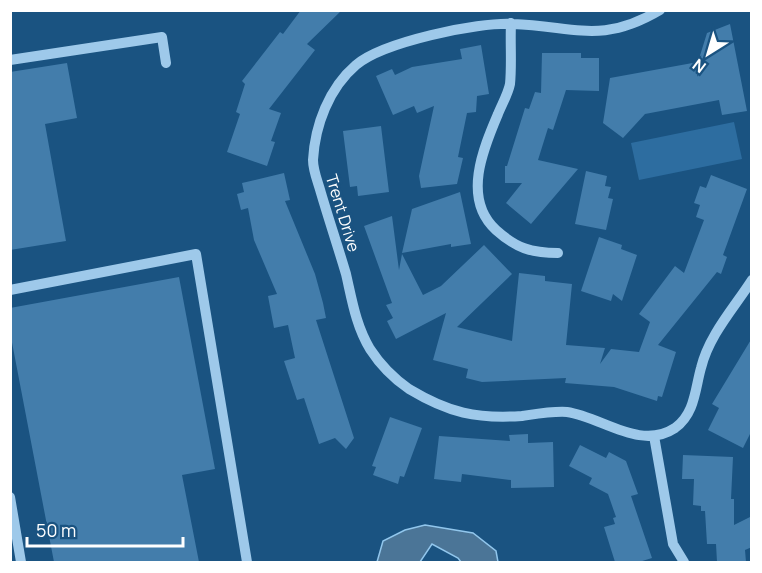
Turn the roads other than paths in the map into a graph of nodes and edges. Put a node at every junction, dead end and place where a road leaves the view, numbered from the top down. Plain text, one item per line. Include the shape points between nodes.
1 (660, 10) edge
2 (511, 23) junction
3 (10, 60) edge
4 (166, 63) dead end
5 (558, 253) dead end
6 (752, 280) edge
7 (10, 290) edge
8 (654, 436) junction
9 (10, 498) edge
10 (21, 562) edge
11 (247, 562) edge
12 (684, 562) edge

1 - 2 street, Trent Drive via 635,25 592,33
2 - 5 street via 510,85 484,146 478,201 488,223 509,242 534,253
2 - 8 street, Trent Drive via 384,47 358,63 338,83 315,138 313,164 355,314 370,348 390,376 451,411 497,417 566,412 630,434
3 - 4 street via 162,37
6 - 8 street via 715,334 689,411 676,427
7 - 11 street via 196,254
8 - 12 street via 673,544
9 - 10 street

